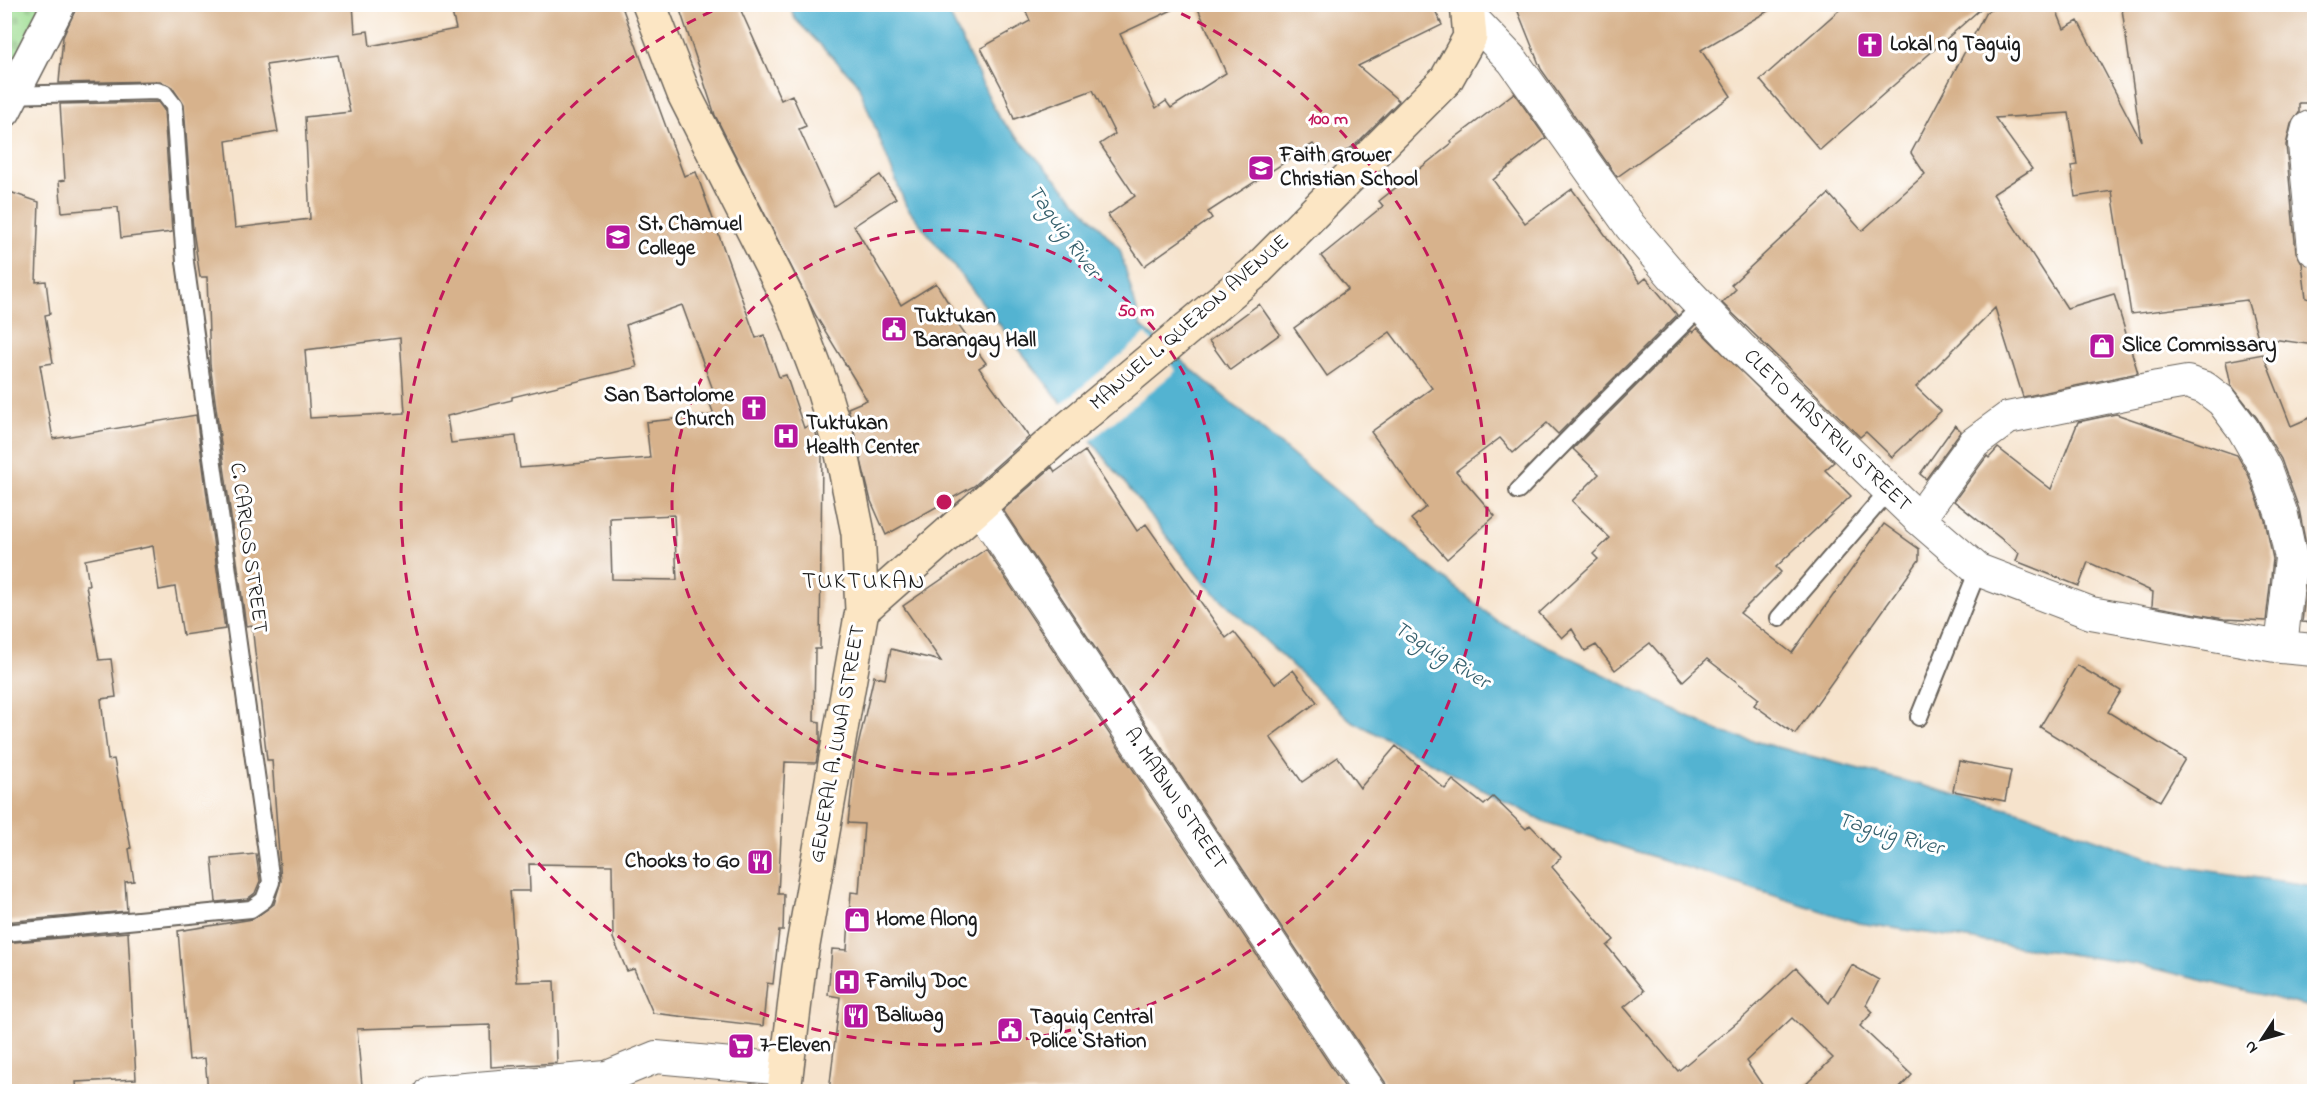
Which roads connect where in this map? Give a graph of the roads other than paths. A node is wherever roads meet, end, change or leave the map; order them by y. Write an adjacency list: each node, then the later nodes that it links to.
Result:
1 (649, 4): 13 (main road, GENERAL A. LUNA STREET)
2 (59, 5): 4 (street)
3 (1467, 9): 7 (street, CLETO MASTRILI STREET); 10 (main road, MANUEL L. QUEZON AVENUE)
4 (7, 100): 18 (lane, C. CARLOS STREET)
5 (2314, 125): 6 (street)
6 (2314, 250)
7 (1701, 306): 8 (street, CLETO MASTRILI STREET); 9 (lane)
8 (1889, 490): 11 (street, CLETO MASTRILI STREET); 14 (lane)
9 (1518, 491)
10 (979, 506): 13 (main road, MANUEL L. QUEZON AVENUE); 21 (street, A. MABINI STREET)
11 (1919, 519): 12 (street, CLETO MASTRILI STREET); 15 (street)
12 (1978, 570): 15 (street, CLETO MASTRILI STREET); 17 (lane)
13 (862, 610): 19 (main road, GENERAL A. LUNA STREET)
14 (1779, 618)
15 (2281, 647): 16 (street, CLETO MASTRILI STREET)
16 (2314, 651)
17 (1919, 717)
18 (4, 933)
19 (785, 1080): 20 (street)
20 (430, 1092)
21 (1370, 1092)

